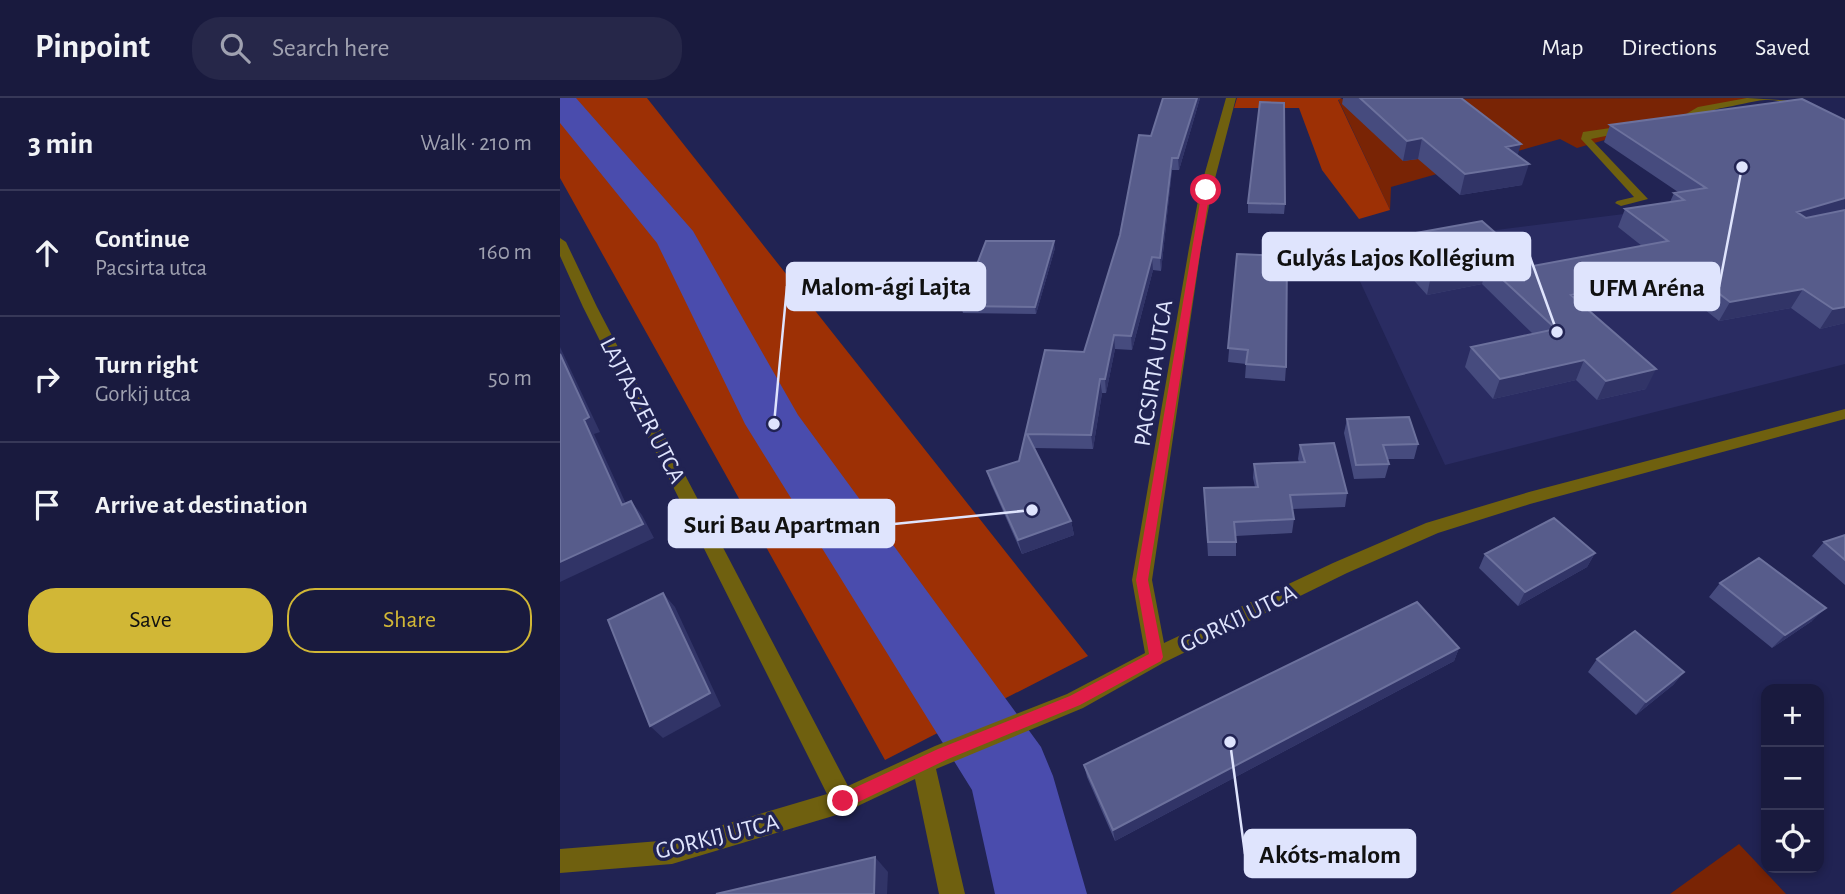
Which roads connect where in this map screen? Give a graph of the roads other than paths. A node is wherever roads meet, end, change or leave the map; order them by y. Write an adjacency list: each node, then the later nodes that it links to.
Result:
1 (1231, 98): 10 (street, PACSIRTA UTCA)
2 (1763, 98): 4 (street)
3 (1770, 98): 6 (street)
4 (1655, 124)
5 (1642, 126): 7 (street)
6 (1845, 127)
7 (1621, 203)
8 (560, 242): 12 (street, LAJTASZER UTCA)
9 (1845, 414): 10 (street, GORKIJ UTCA)
10 (1156, 657): 11 (street, GORKIJ UTCA)
11 (933, 759): 12 (street, GORKIJ UTCA); 14 (street)
12 (843, 801): 13 (street, GORKIJ UTCA)
13 (560, 861)
14 (952, 894)

